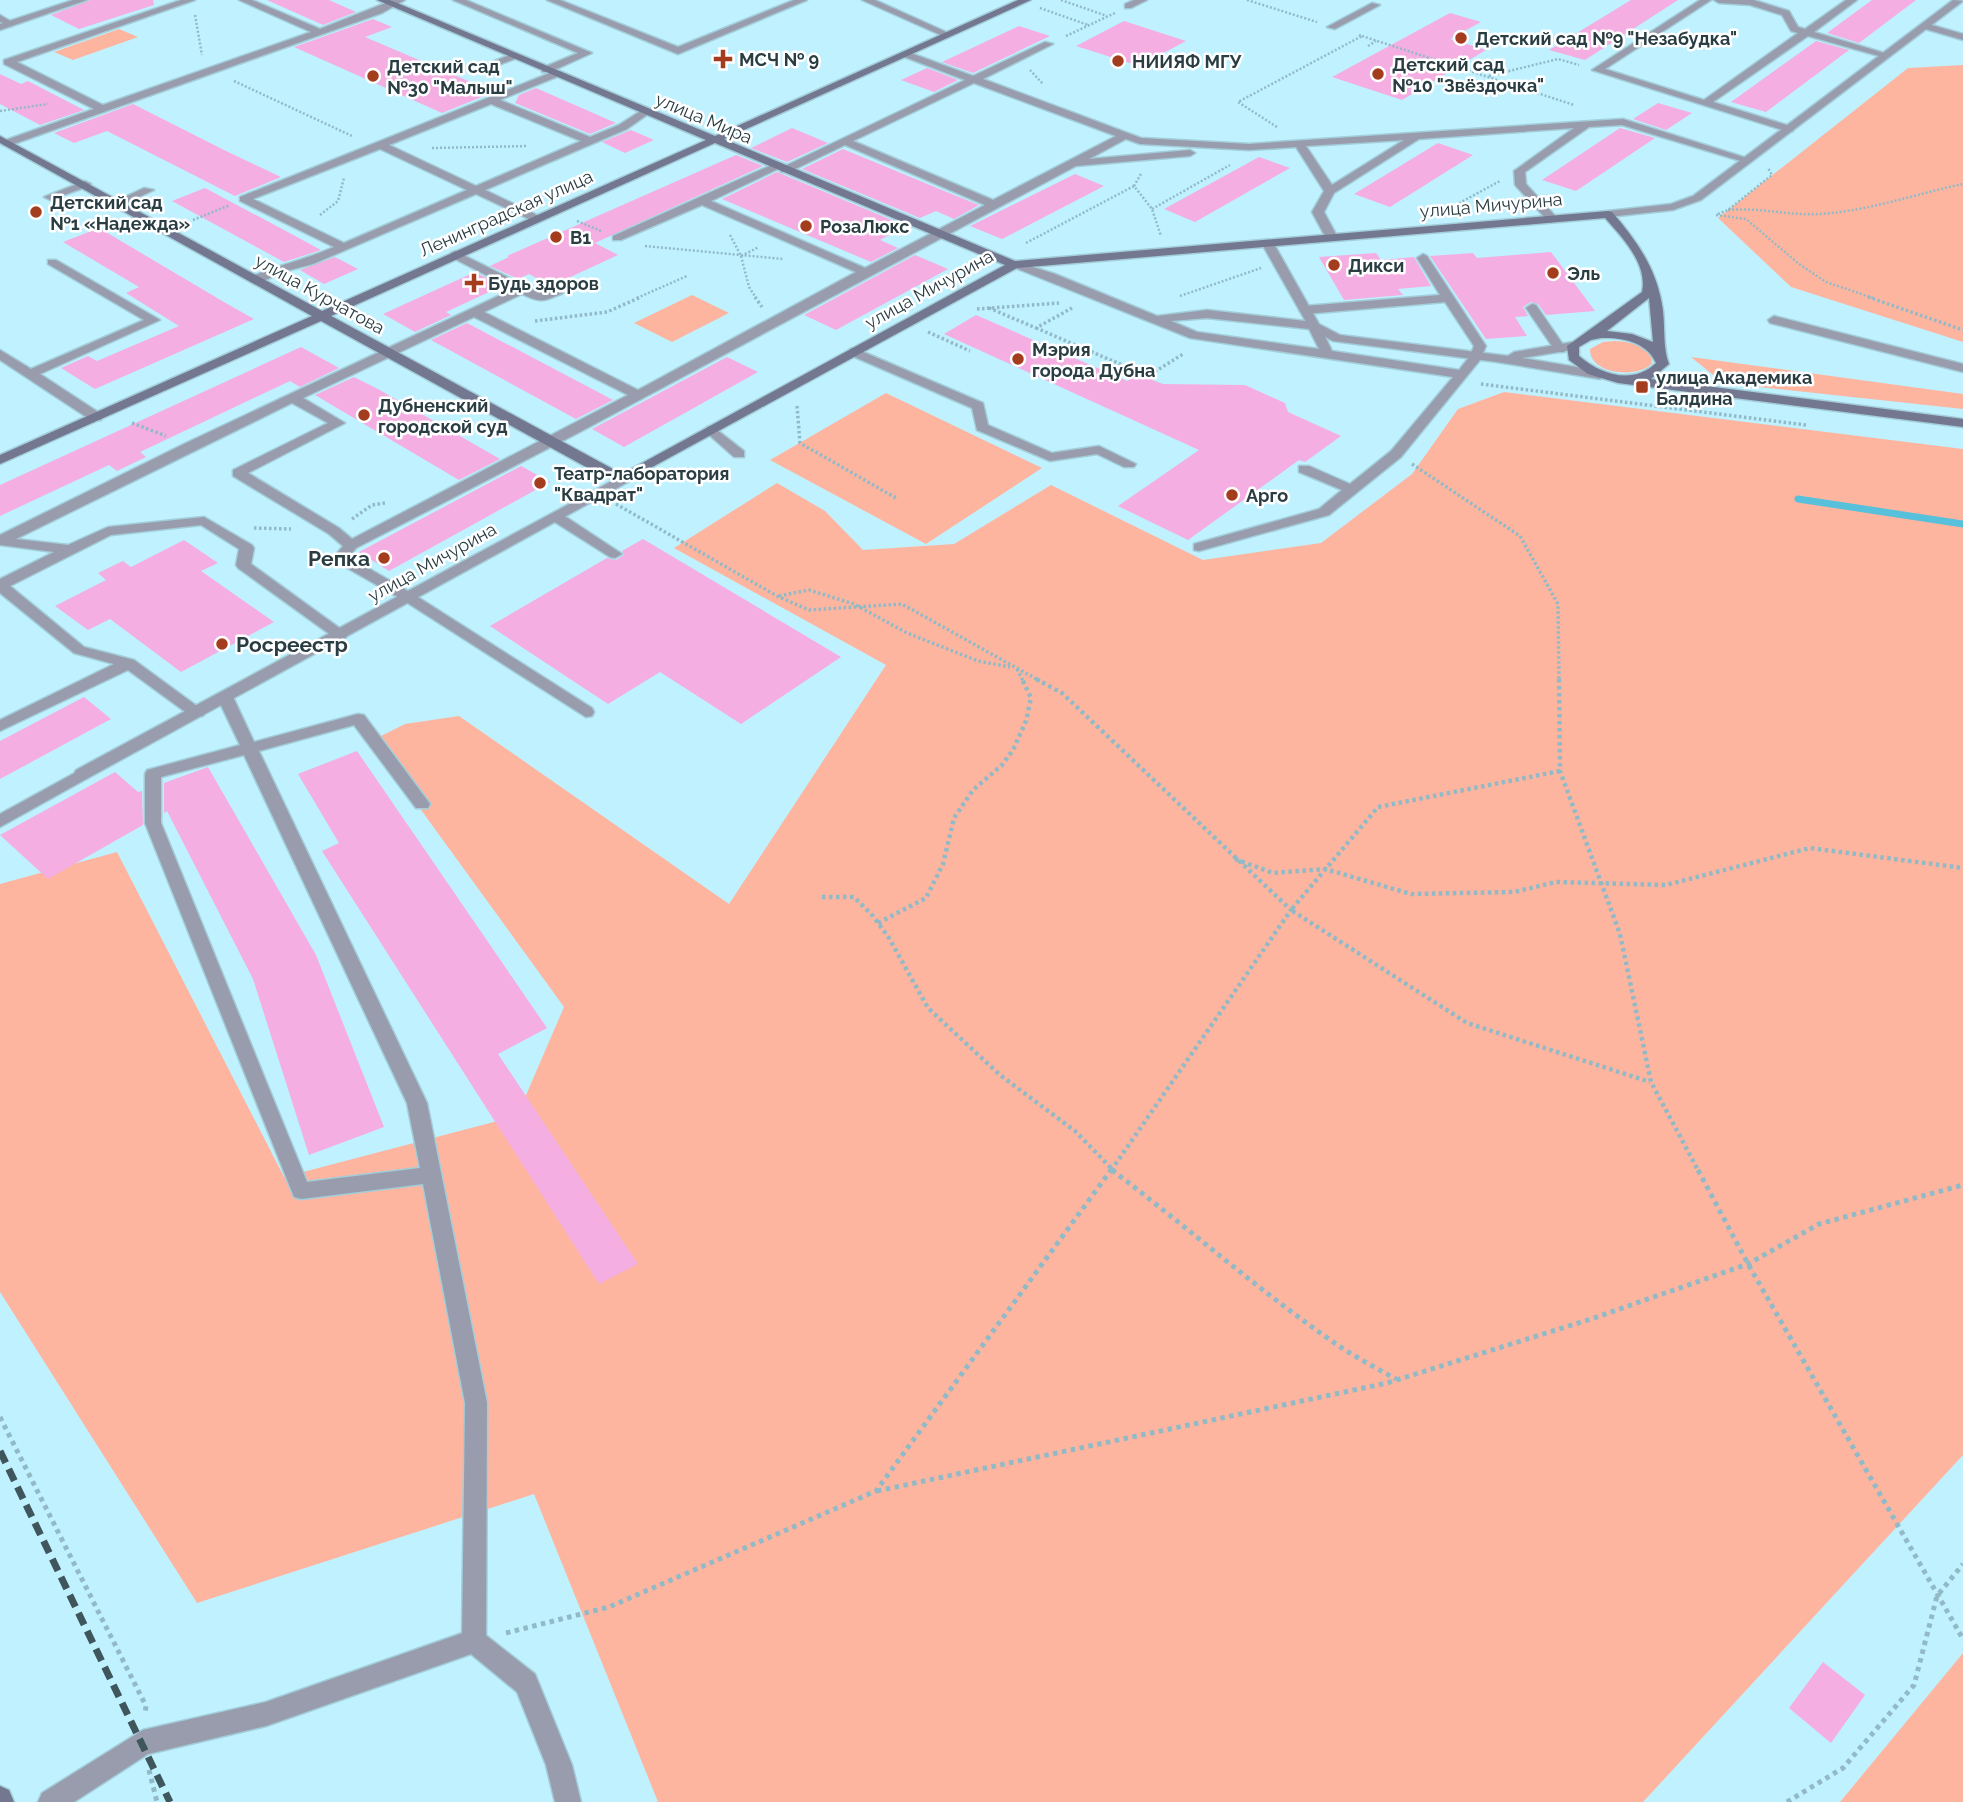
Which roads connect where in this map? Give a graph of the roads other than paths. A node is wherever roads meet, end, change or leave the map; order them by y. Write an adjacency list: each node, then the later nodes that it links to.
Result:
1 (82, 0): 19 (street)
2 (190, 0): 35 (street)
3 (244, 0): 22 (street)
4 (458, 0): 31 (street)
5 (552, 0): 6 (street)
6 (802, 0)
7 (867, 0): 24 (street)
8 (1142, 0): 17 (street)
9 (1359, 0): 16 (street)
10 (1706, 0): 34 (street)
11 (1719, 0): 23 (street)
12 (1852, 0): 23 (street)
13 (391, 1): 22 (street); 29 (street, улица Мира)
14 (1959, 2): 21 (street, улица Мичурина)
15 (1030, 3): 24 (street, Ленинградская улица)
16 (1375, 5): 18 (street); 20 (street)
17 (1128, 6)
18 (1387, 9)
19 (3, 23)
20 (1332, 26)
21 (1925, 26): 25 (street); 28 (street, улица Мичурина)
22 (320, 32): 35 (street)
23 (1806, 34): 28 (street); 34 (street)
24 (948, 35): 27 (street, Ленинградская улица)
25 (1963, 37)
26 (1048, 44): 32 (street)
27 (905, 54): 32 (street); 41 (street, Ленинградская улица)
28 (1886, 55): 38 (street, улица Мичурина)
29 (514, 56): 30 (street); 31 (street, улица Мира)
30 (485, 67)
31 (551, 72): 33 (street); 36 (street, улица Мира)
32 (976, 80): 39 (street); 44 (street)
33 (491, 100): 43 (street); 46 (street)
34 (1706, 103): 38 (street)
35 (102, 109): 42 (street)
36 (646, 112): 41 (street, улица Мира); 43 (street)
37 (1587, 124): 40 (street); 48 (street); 61 (street)
38 (1789, 128): 48 (street, улица Мичурина)
39 (1126, 135): 47 (street); 49 (street)
40 (1417, 136): 45 (street); 54 (street)
41 (712, 140): 50 (street, улица Мира); 60 (street, Ленинградская улица)
42 (4, 141): 51 (street, улица Курчатова)
43 (589, 141): 53 (street)
44 (846, 142): 50 (street); 58 (street)
45 (1299, 144): 47 (street); 54 (street)
46 (380, 145): 53 (street); 66 (street)
47 (1249, 147): 49 (street)
48 (1748, 160): 59 (street, улица Мичурина)
49 (1071, 163): 58 (street)
50 (780, 168): 56 (street); 62 (street, улица Мира)
51 (85, 184): 55 (street); 57 (street, улица Курчатова)
52 (148, 190): 57 (street)
53 (478, 190): 60 (street); 66 (street)
54 (1330, 191): 63 (street)
55 (50, 197)
56 (702, 201): 64 (street); 71 (street)
57 (118, 203): 72 (street, улица Курчатова)
58 (993, 204): 62 (street)
59 (1608, 214): 61 (street, улица Мичурина); 73 (street)
60 (537, 219): 67 (street, Ленинградская улица)
61 (1552, 219): 63 (street, улица Мичурина)
62 (936, 233): 70 (street, улица Мира); 71 (street)
63 (1332, 238): 65 (street, улица Мичурина)
64 (617, 239)
65 (1268, 244): 70 (street, улица Мичурина); 78 (street)
66 (343, 247): 72 (street)
67 (456, 255): 74 (street); 80 (street, Ленинградская улица)
68 (1423, 258): 76 (street)
69 (52, 261): 94 (street)
70 (1014, 265): 81 (street); 87 (street, улица Мичурина)
71 (864, 272): 98 (street)
72 (257, 279): 80 (street, улица Курчатова)
73 (1651, 279): 84 (street); 92 (street)
74 (523, 289): 75 (street); 79 (street)
75 (559, 290)
76 (1448, 298): 78 (street); 90 (street)
77 (1532, 308): 85 (street)
78 (1305, 310): 83 (street)
79 (474, 312): 86 (street); 98 (street)
80 (322, 315): 86 (street, улица Курчатова); 101 (street, Ленинградская улица)
81 (1158, 320): 83 (street); 89 (street)
82 (1774, 320): 93 (street)
83 (1314, 327): 89 (street); 90 (street)
84 (1593, 335): 85 (street); 92 (street)
85 (1567, 348): 91 (street); 96 (street)
86 (389, 352): 100 (street); 104 (street, улица Курчатова)
87 (854, 352): 103 (street, улица Мичурина); 107 (street)
88 (0, 354): 94 (street)
89 (1328, 356): 95 (street)
90 (1476, 357): 91 (street); 95 (street)
91 (1497, 358): 96 (street)
92 (1669, 365): 97 (street); 99 (street)
93 (1963, 368)
94 (30, 374): 101 (street)
95 (1462, 374): 110 (street)
96 (1600, 375): 97 (street)
97 (1620, 379): 99 (street)
98 (638, 395): 104 (street)
99 (1734, 396): 102 (street)
100 (293, 398): 112 (street); 113 (street)
101 (96, 417): 106 (street, Ленинградская улица)
102 (1963, 423)
103 (712, 430): 105 (street); 109 (street, улица Мичурина)
104 (550, 442): 109 (street, улица Курчатова); 113 (street)
105 (739, 454)
106 (0, 460)
107 (1129, 464)
108 (1304, 470): 110 (street)
109 (623, 479): 111 (street, улица Мичурина)
110 (1353, 491): 114 (street)
111 (555, 516): 116 (street); 118 (street, улица Мичурина)
112 (0, 541): 115 (street)
113 (351, 545): 118 (street)
114 (1199, 547)
115 (71, 550): 117 (street); 119 (street)
116 (615, 554)
117 (1, 586): 120 (street)
118 (408, 597): 119 (street, улица Мичурина); 123 (street)
119 (340, 635): 121 (street, улица Мичурина)
120 (129, 663): 122 (street); 124 (street)
121 (225, 697): 122 (street, улица Мичурина); 125 (street)
122 (197, 712): 127 (street, улица Мичурина)
123 (586, 712)
124 (0, 726)
125 (249, 749): 126 (street); 128 (street); 128 (street)
126 (422, 804)
127 (0, 821)
128 (431, 1175): 129 (street)
129 (474, 1641): 130 (street); 131 (street)
130 (51, 1802)
131 (568, 1802)

